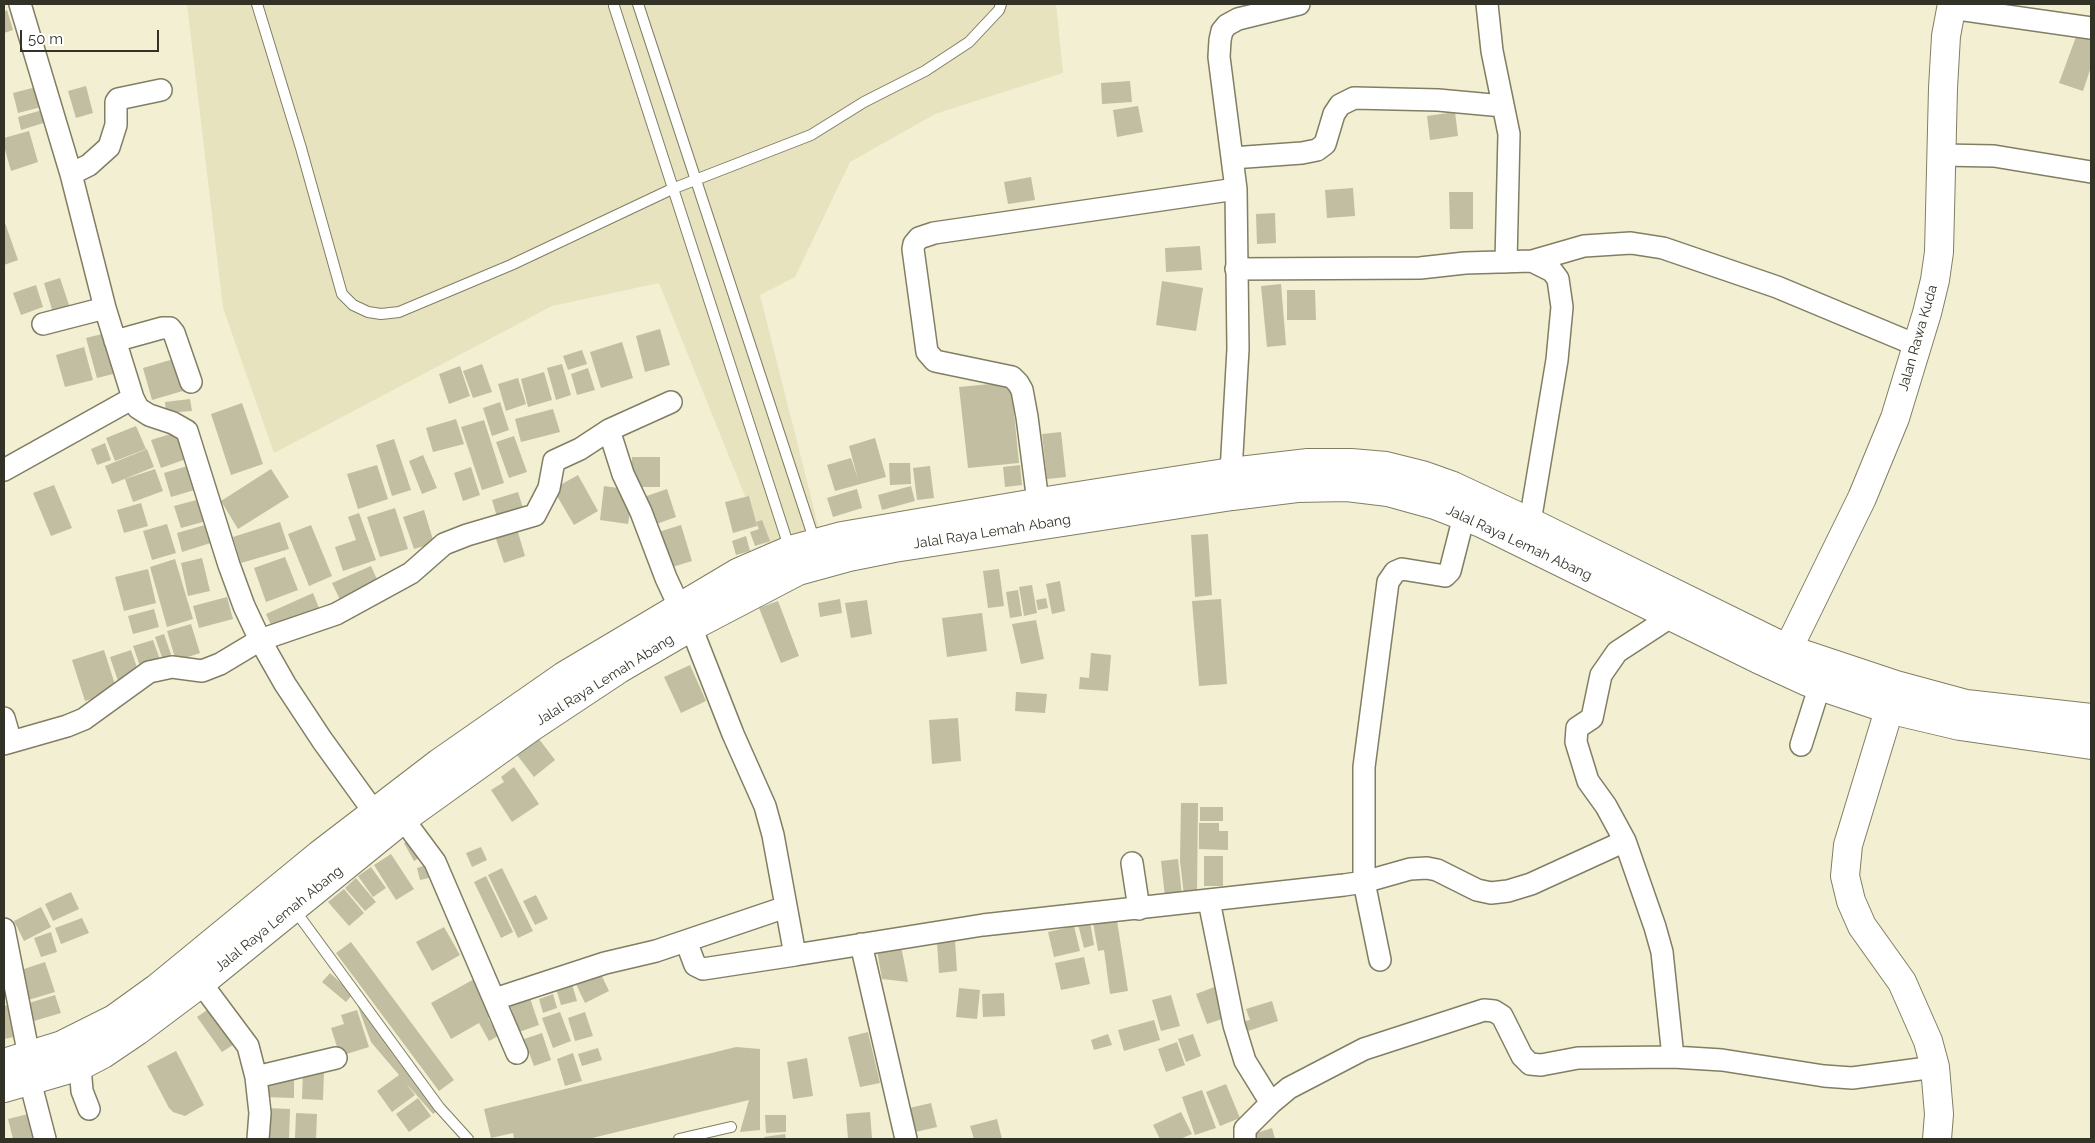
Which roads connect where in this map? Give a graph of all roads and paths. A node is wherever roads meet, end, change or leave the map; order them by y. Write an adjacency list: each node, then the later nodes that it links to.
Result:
1 (20, 4): 15 (street)
2 (258, 4): 17 (lane)
3 (638, 4): 16 (lane)
4 (1001, 4): 16 (lane)
5 (1299, 4): 13 (street)
6 (1486, 4): 11 (street)
7 (615, 5): 17 (lane)
8 (1951, 6): 9 (street); 12 (main road, Jalan Rawa Kuda)
9 (2091, 28)
10 (160, 90): 15 (street)
11 (1503, 106): 13 (street); 20 (street)
12 (1942, 155): 14 (street); 25 (main road, Jalan Rawa Kuda)
13 (1232, 158): 18 (street)
14 (2091, 172)
15 (71, 174): 22 (street)
16 (695, 180): 17 (lane); 35 (lane)
17 (672, 189): 35 (lane)
18 (1236, 189): 21 (street); 32 (street)
19 (1532, 261): 20 (street); 25 (street); 34 (street)
20 (1506, 262): 21 (street)
21 (1236, 269): 31 (street)
22 (105, 308): 23 (street); 24 (street)
23 (44, 324)
24 (115, 341): 26 (street); 27 (street)
25 (1916, 346): 39 (main road, Jalan Rawa Kuda)
26 (191, 382)
27 (133, 398): 30 (street); 38 (street)
28 (671, 402): 29 (street)
29 (609, 430): 36 (street); 38 (street)
30 (4, 470)
31 (1230, 472): 32 (main road, Jalal Raya Lemah Abang); 34 (main road, Jalal Raya Lemah Abang)
32 (1038, 502): 35 (main road, Jalal Raya Lemah Abang)
33 (1464, 516): 35 (main road, Jalal Raya Lemah Abang); 37 (main road, Jalal Raya Lemah Abang); 51 (street)
34 (1530, 522): 39 (main road, Jalal Raya Lemah Abang)
35 (806, 557): 36 (main road, Jalal Raya Lemah Abang)
36 (685, 616): 47 (main road, Jalal Raya Lemah Abang); 48 (main road, Jalal Raya Lemah Abang); 53 (street)
37 (1672, 616): 40 (main road, Jalal Raya Lemah Abang); 49 (street)
38 (260, 640): 44 (street); 47 (street)
39 (1788, 648): 41 (main road, Jalal Raya Lemah Abang)
40 (1820, 685): 41 (main road, Jalal Raya Lemah Abang); 46 (street)
41 (1892, 697): 43 (main road, Jalal Raya Lemah Abang); 45 (main road, Jalal Raya Lemah Abang); 68 (main road)
42 (4, 718): 44 (street)
43 (2091, 718)
44 (7, 743)
45 (2091, 745)
46 (1801, 746)
47 (374, 812): 67 (main road, Jalal Raya Lemah Abang)
48 (402, 818): 54 (main road, Jalal Raya Lemah Abang); 62 (street)
49 (1625, 841): 51 (street); 64 (street)
50 (1132, 863): 55 (street)
51 (1364, 882): 52 (street); 60 (street)
52 (1209, 901): 55 (street); 71 (street)
53 (786, 907): 57 (street); 59 (street)
54 (293, 908): 61 (main road, Jalal Raya Lemah Abang); 76 (lane)
55 (1139, 909): 58 (street)
56 (4, 929): 67 (street)
57 (686, 941): 59 (street); 62 (street)
58 (861, 944): 59 (street); 78 (street)
59 (795, 955)
60 (1380, 960)
61 (201, 983): 66 (main road, Jalal Raya Lemah Abang); 69 (street)
62 (495, 999): 63 (street)
63 (517, 1053)
64 (1673, 1057): 68 (street); 71 (street)
65 (336, 1058): 69 (street)
66 (80, 1066): 67 (main road, Jalal Raya Lemah Abang); 72 (street)
67 (21, 1067): 70 (main road, Jalal Raya Lemah Abang); 74 (street)
68 (1935, 1067): 80 (main road)
69 (256, 1077): 75 (street)
70 (4, 1088)
71 (1271, 1103): 79 (street)
72 (89, 1109)
73 (731, 1127): 77 (lane)
74 (45, 1139)
75 (258, 1139)
76 (468, 1139)
77 (679, 1139)
78 (906, 1139)
79 (1244, 1139)
80 (1937, 1139)

